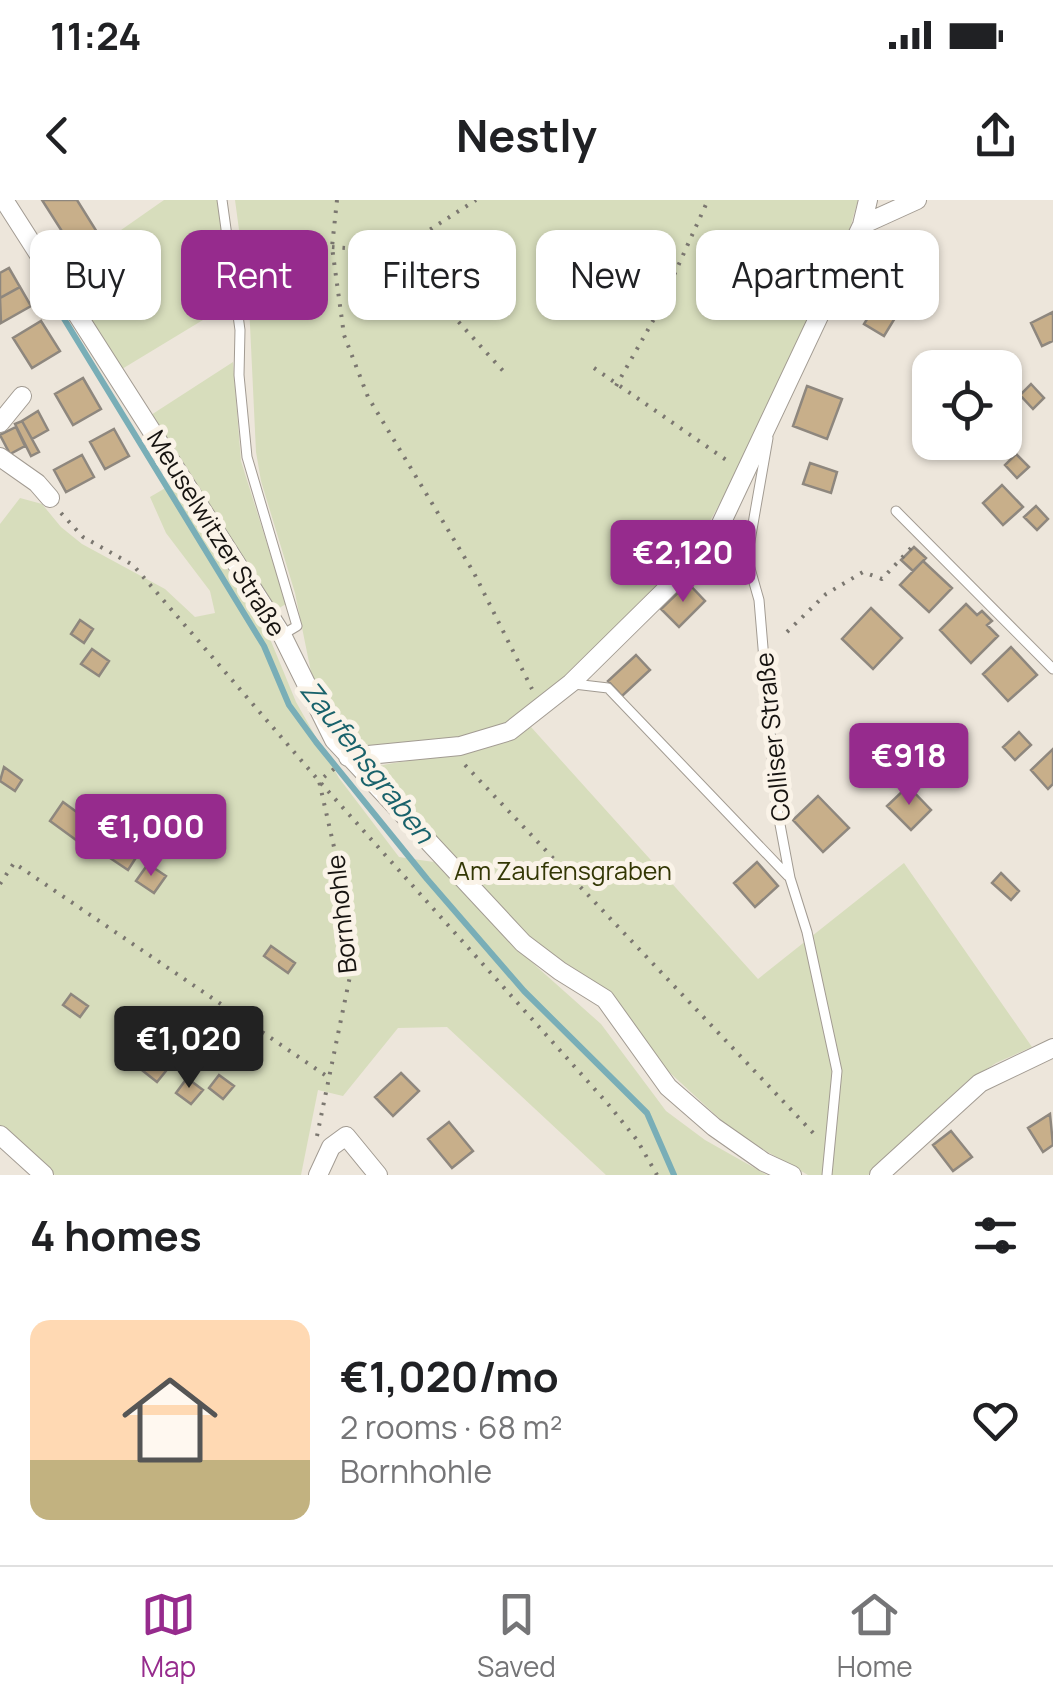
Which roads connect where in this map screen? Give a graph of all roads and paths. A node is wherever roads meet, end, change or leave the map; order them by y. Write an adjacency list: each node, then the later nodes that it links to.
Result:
1 (4, 200): 25 (street, Meuselwitzer Straße)
2 (222, 200): 25 (lane)
3 (337, 200): 10 (path)
4 (476, 200): 9 (path)
5 (708, 200): 15 (path)
6 (868, 200): 8 (street, Colliser Straße)
7 (917, 200): 8 (street)
8 (862, 225): 17 (street, Colliser Straße)
9 (429, 230)
10 (332, 247): 11 (path); 28 (path)
11 (348, 248)
12 (457, 320): 14 (path)
13 (594, 368): 15 (path)
14 (504, 372)
15 (616, 386): 20 (path)
16 (22, 396): 18 (street)
17 (772, 416): 20 (street); 33 (lane, Colliser Straße)
18 (0, 423)
19 (0, 457): 21 (street)
20 (749, 464): 27 (street)
21 (50, 498): 32 (path)
22 (896, 512): 23 (lane)
23 (922, 537): 24 (path); 26 (lane)
24 (788, 632)
25 (282, 635): 30 (street, Meuselwitzer Straße)
26 (1053, 668)
27 (571, 683): 28 (street); 33 (lane, Colliser Straße)
28 (541, 707): 29 (street)
29 (448, 748): 30 (street); 39 (path)
30 (348, 757): 44 (street, Meuselwitzer Straße)
31 (327, 774): 32 (path)
32 (319, 780): 36 (path, Bornhohle); 43 (path)
33 (790, 878): 39 (lane, Colliser Straße)
34 (0, 884): 36 (path)
35 (1053, 1048): 46 (street)
36 (330, 1078): 38 (path, Bornhohle)
37 (0, 1135): 40 (street)
38 (317, 1136)
39 (829, 1150): 45 (lane, Colliser Straße)
40 (44, 1175)
41 (318, 1175): 42 (street)
42 (378, 1175)
43 (657, 1175)
44 (792, 1175)
45 (827, 1175)
46 (878, 1175)

